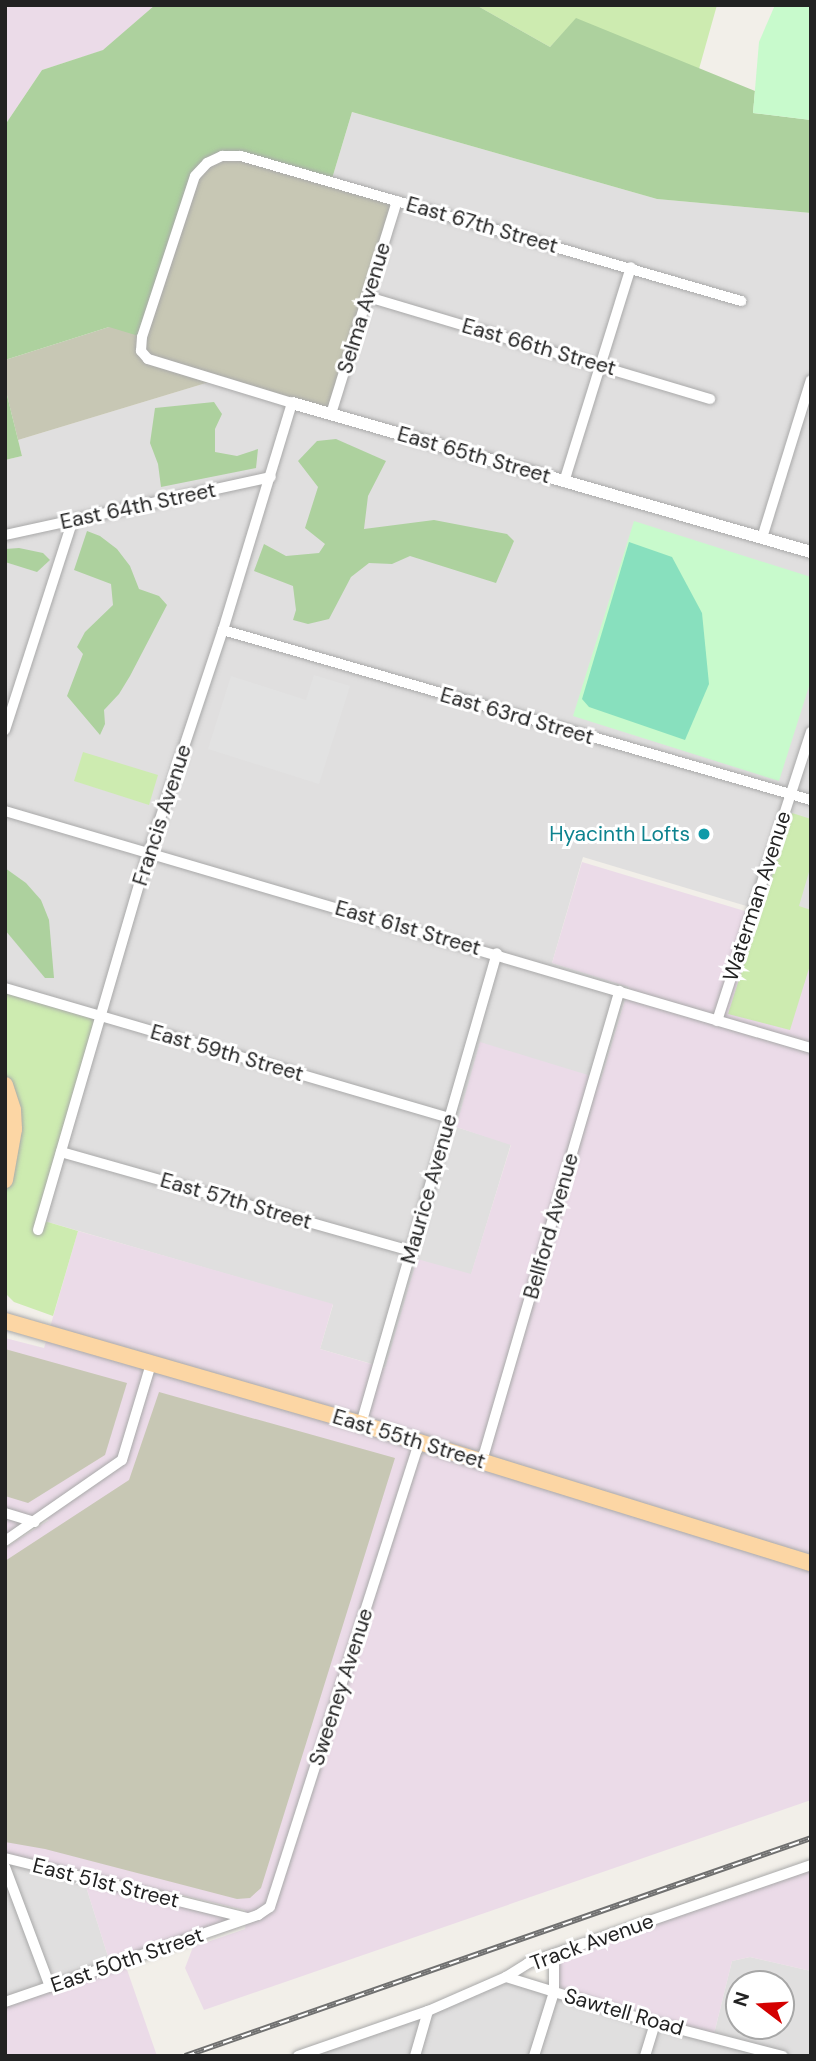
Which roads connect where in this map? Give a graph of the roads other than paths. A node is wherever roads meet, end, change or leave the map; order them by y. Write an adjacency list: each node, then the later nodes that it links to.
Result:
1 (397, 201): 2 (street, East 67th Street); 3 (street, Selma Avenue); 5 (street, East 67th Street)
2 (631, 267): 4 (street, East 67th Street); 6 (street)
3 (368, 297): 6 (street, East 66th Street); 10 (street, Selma Avenue)
4 (741, 300)
5 (141, 351): 9 (street, East 65th Street)
6 (601, 365): 8 (street, East 66th Street); 12 (street)
7 (811, 380): 15 (street)
8 (710, 398)
9 (292, 402): 10 (street, East 65th Street); 11 (street, Francis Avenue)
10 (331, 414): 12 (street, East 65th Street)
11 (271, 477): 13 (street, East 64th Street); 17 (street, Francis Avenue)
12 (564, 482): 15 (street, East 65th Street)
13 (73, 520): 14 (street, East 64th Street); 18 (street)
14 (5, 535)
15 (762, 538): 16 (street, East 65th Street)
16 (811, 552)
17 (223, 630): 20 (street, East 63rd Street); 23 (street, Francis Avenue)
18 (5, 730)
19 (811, 732): 20 (street, Waterman Avenue)
20 (790, 794): 21 (street, East 63rd Street); 28 (street, Waterman Avenue)
21 (811, 800)
22 (5, 811): 23 (street, East 61st Street)
23 (148, 855): 24 (street, East 61st Street); 27 (street, Francis Avenue)
24 (497, 953): 26 (street, East 61st Street); 31 (street, Maurice Avenue)
25 (5, 988): 27 (street, East 59th Street)
26 (619, 991): 28 (street, East 61st Street); 40 (street, Bellford Avenue)
27 (102, 1016): 31 (street, East 59th Street); 32 (street, Francis Avenue)
28 (717, 1020): 29 (street, East 61st Street)
29 (811, 1048)
30 (5, 1085): 33 (main road)
31 (449, 1118): 35 (street, Maurice Avenue)
32 (61, 1152): 34 (street, Francis Avenue); 35 (street, East 57th Street)
33 (5, 1180)
34 (38, 1230)
35 (411, 1251): 38 (street, Maurice Avenue)
36 (5, 1321): 37 (main road, East 55th Street)
37 (151, 1364): 38 (main road, East 55th Street); 42 (street)
38 (361, 1424): 39 (main road, East 55th Street)
39 (419, 1443): 40 (main road, East 55th Street); 48 (street, Sweeney Avenue)
40 (482, 1461): 44 (main road, East 55th Street)
41 (5, 1513): 42 (street)
42 (36, 1522): 43 (street)
43 (5, 1541)
44 (811, 1563)
45 (5, 1858): 48 (street, East 51st Street)
46 (811, 1865): 49 (street, Track Avenue)
47 (5, 1867): 51 (street)
48 (248, 1918): 51 (street, East 50th Street)
49 (554, 1955): 50 (street, Track Avenue); 52 (street)
50 (506, 1978): 52 (street, Sawtell Road); 54 (street, Track Avenue)
51 (50, 1987): 53 (street, East 50th Street)
52 (554, 1992): 55 (street, Sawtell Road); 58 (street)
53 (5, 2002)
54 (428, 2011): 56 (street, Track Avenue); 57 (street)
55 (655, 2023): 59 (street); 60 (street, Sawtell Road)
56 (298, 2056)
57 (415, 2056)
58 (534, 2056)
59 (645, 2056)
60 (783, 2056)

